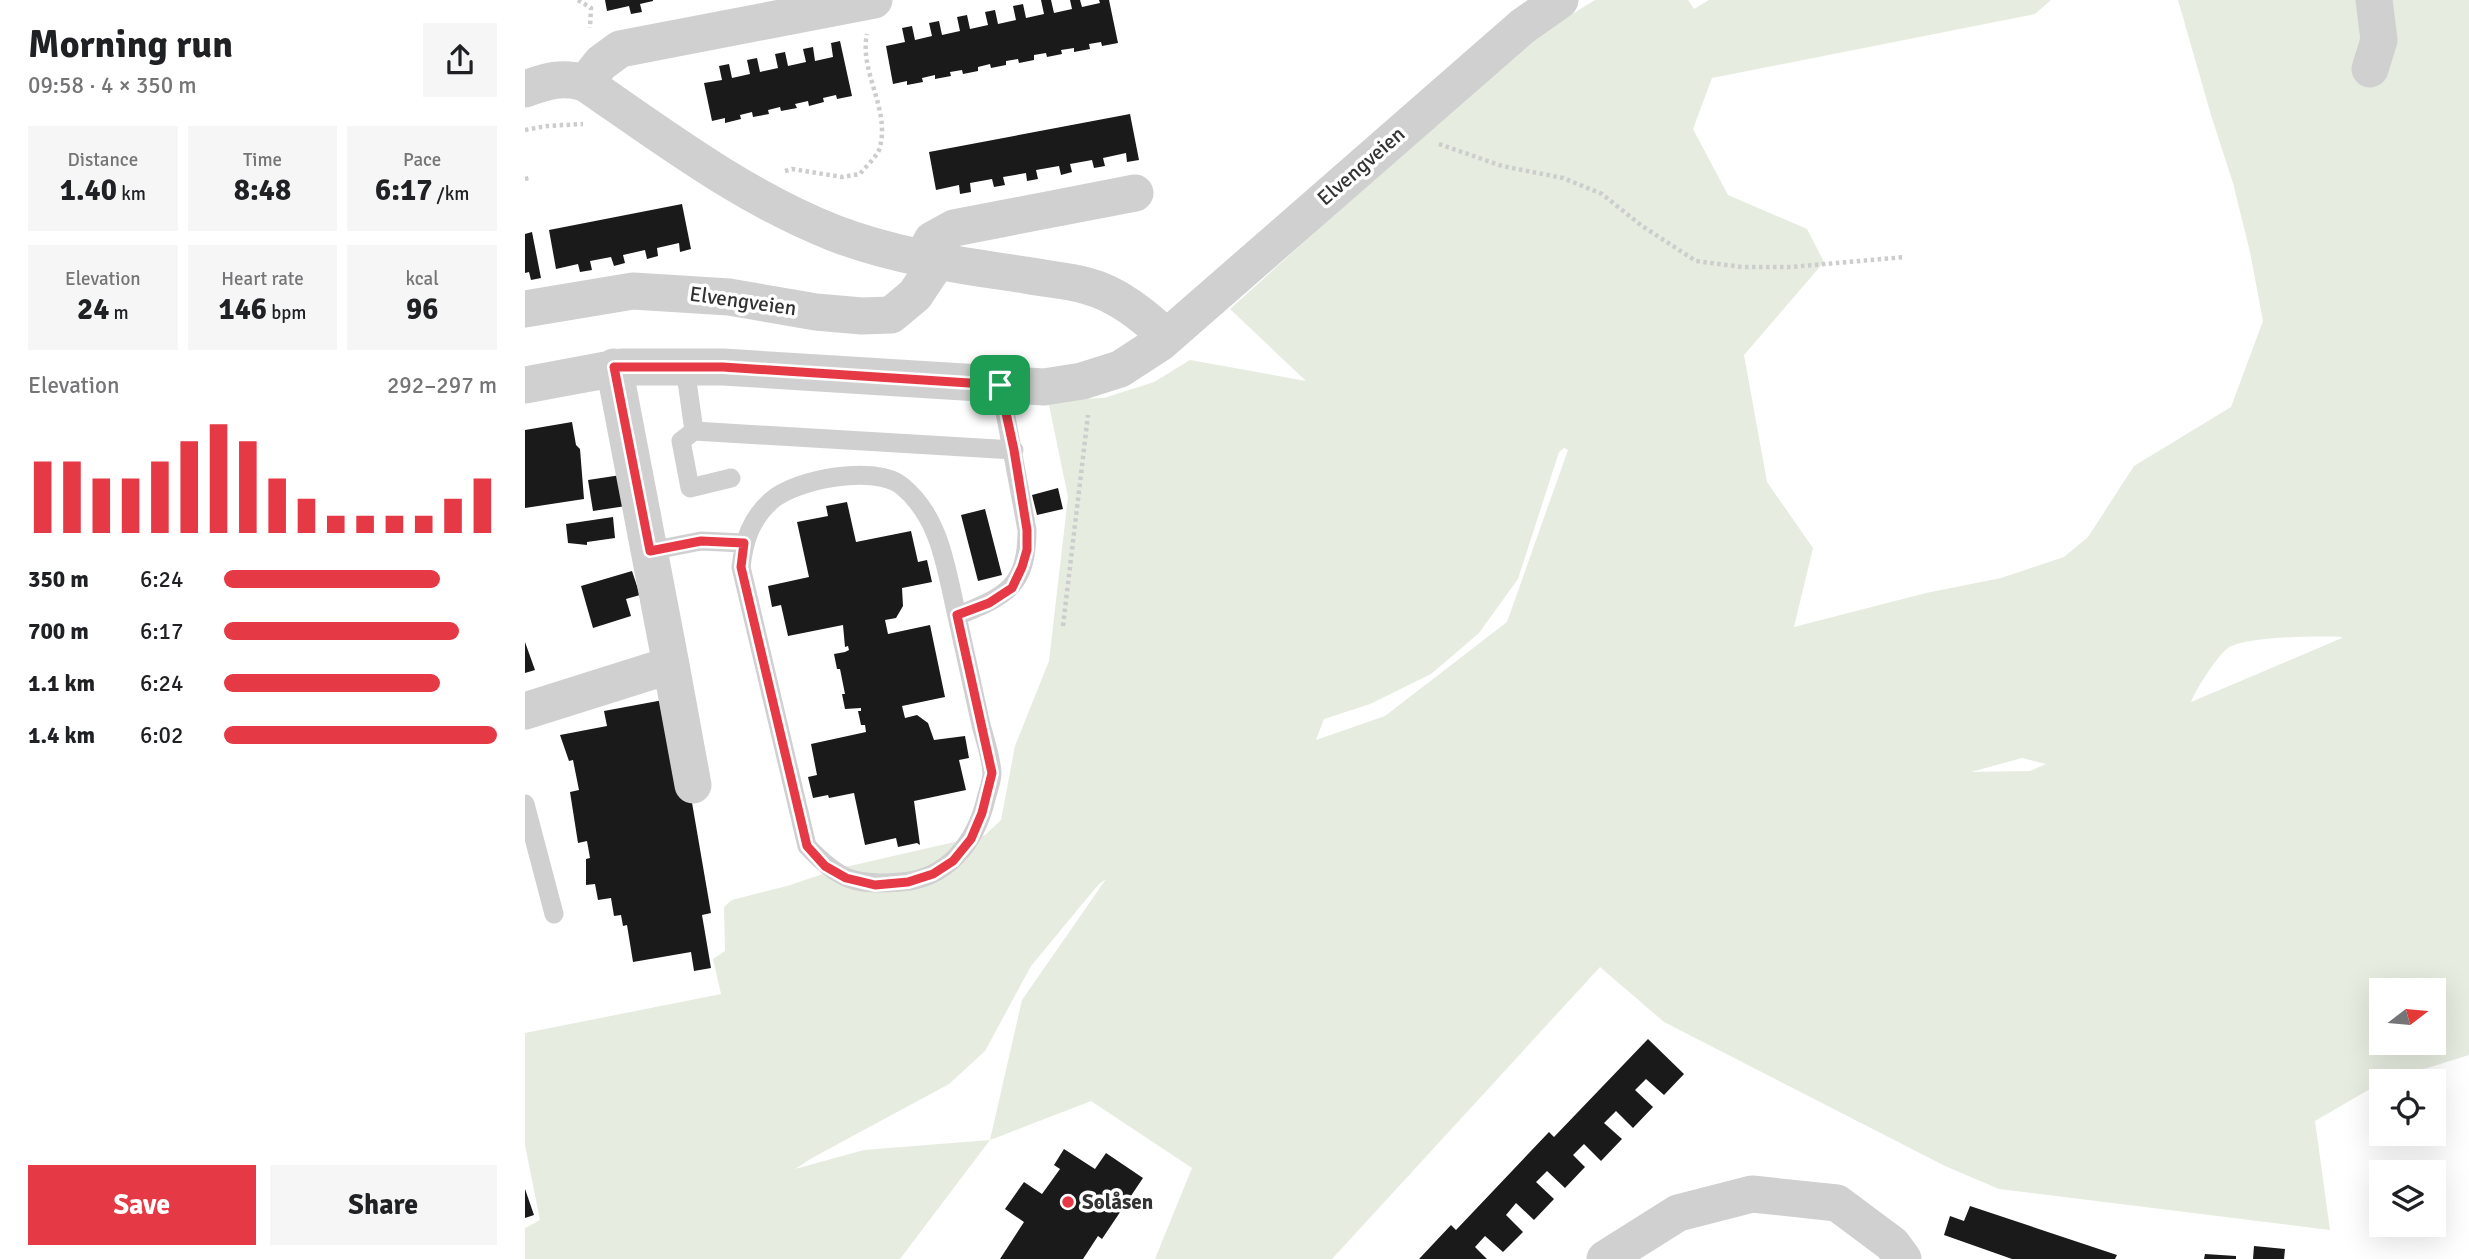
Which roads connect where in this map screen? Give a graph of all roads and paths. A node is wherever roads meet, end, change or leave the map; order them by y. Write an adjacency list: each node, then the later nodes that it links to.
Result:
1 (1560, 0): 8 (street, Elvengveien)
2 (2374, 0): 4 (street)
3 (868, 1): 5 (street); 11 (path)
4 (2370, 69)
5 (585, 83): 6 (street); 11 (street)
6 (525, 89)
7 (589, 123): 9 (path)
8 (1404, 129): 12 (path); 15 (street, Elvengveien)
9 (525, 130)
10 (1135, 193): 13 (street, Elvengveien)
11 (751, 195): 13 (street)
12 (1905, 257)
13 (929, 260): 14 (street, Elvengveien); 15 (street)
14 (525, 309)
15 (1167, 337): 18 (street, Elvengveien)
16 (614, 367): 17 (street, Elvengveien); 19 (street, Elvengveien); 25 (street)
17 (685, 367): 20 (street, Elvengveien); 21 (lane)
18 (1095, 377): 20 (street, Elvengveien); 27 (path)
19 (525, 385)
20 (1000, 385): 22 (lane)
21 (694, 430): 22 (lane); 23 (lane)
22 (1014, 450): 26 (lane)
23 (731, 478)
24 (744, 543): 25 (lane); 26 (lane); 26 (lane)
25 (650, 551): 28 (street)
26 (957, 615)
27 (1062, 626)
28 (671, 665): 29 (street); 30 (street)
29 (525, 711)
30 (693, 785)
31 (525, 804): 32 (lane)
32 (555, 914)
33 (1605, 1259): 34 (street)
34 (1903, 1259)

